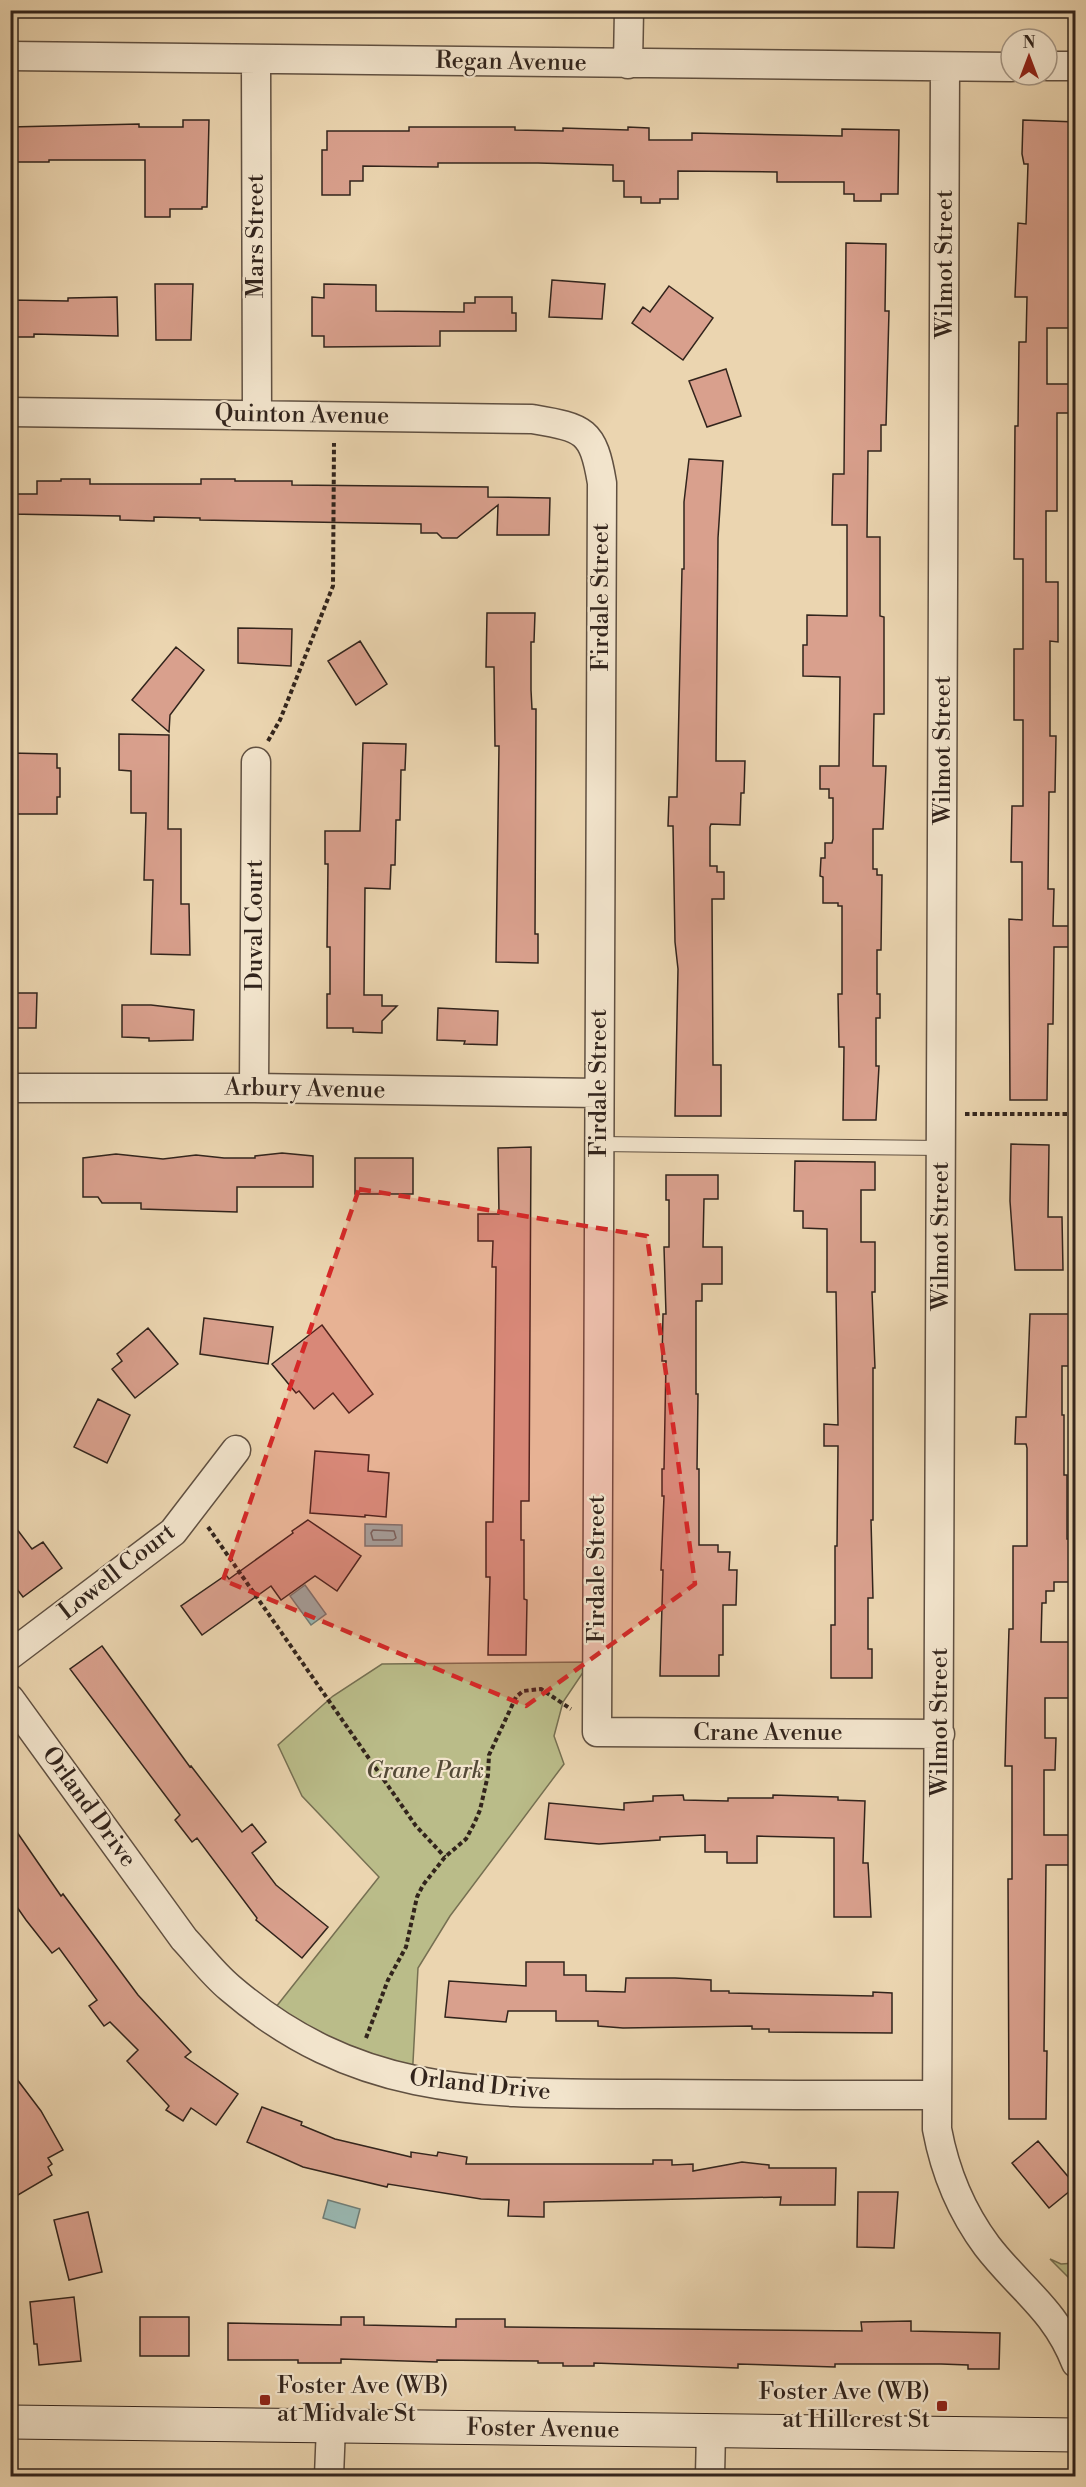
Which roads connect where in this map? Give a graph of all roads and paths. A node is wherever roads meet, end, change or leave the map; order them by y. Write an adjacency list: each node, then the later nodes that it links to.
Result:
1 (629, 10): 4 (street)
2 (10, 56): 3 (street, Regan Avenue)
3 (256, 58): 4 (street, Regan Avenue); 10 (street, Mars Street)
4 (628, 64): 7 (street, Regan Avenue)
5 (1059, 66): 6 (street)
6 (1076, 66)
7 (945, 67): 8 (street, Regan Avenue); 20 (street, Wilmot Street)
8 (999, 67)
9 (10, 412): 10 (street, Quinton Avenue)
10 (257, 414): 11 (street, Quinton Avenue)
11 (334, 416): 12 (street, Quinton Avenue); 13 (path)
12 (589, 437): 16 (street, Firdale Street)
13 (255, 762): 15 (street, Duval Court)
14 (10, 1088): 15 (street, Arbury Avenue)
15 (254, 1088): 16 (street, Arbury Avenue)
16 (599, 1093): 19 (street, Firdale Street)
17 (954, 1114): 18 (path)
18 (1076, 1114)
19 (598, 1144): 20 (lane); 25 (street, Firdale Street)
20 (941, 1148): 26 (street, Wilmot Street)
21 (236, 1450): 22 (street, Lowell Court)
22 (194, 1506): 23 (street, Lowell Court); 27 (path)
23 (10, 1656)
24 (10, 1699): 28 (street, Orland Drive)
25 (597, 1732): 26 (street, Crane Avenue); 27 (path)
26 (940, 1734): 29 (street, Wilmot Street)
27 (446, 1857): 28 (path)
28 (356, 2064): 29 (street, Orland Drive)
29 (938, 2095): 30 (street, Wilmot Street)
30 (1068, 2328): 31 (street, Wilmot Street)
31 (1076, 2363)
32 (10, 2422): 33 (street, Foster Avenue)
33 (331, 2426): 34 (street, Foster Avenue); 36 (street)
34 (711, 2431): 35 (street, Foster Avenue); 37 (street)
35 (1076, 2435)
36 (328, 2476)
37 (710, 2476)

